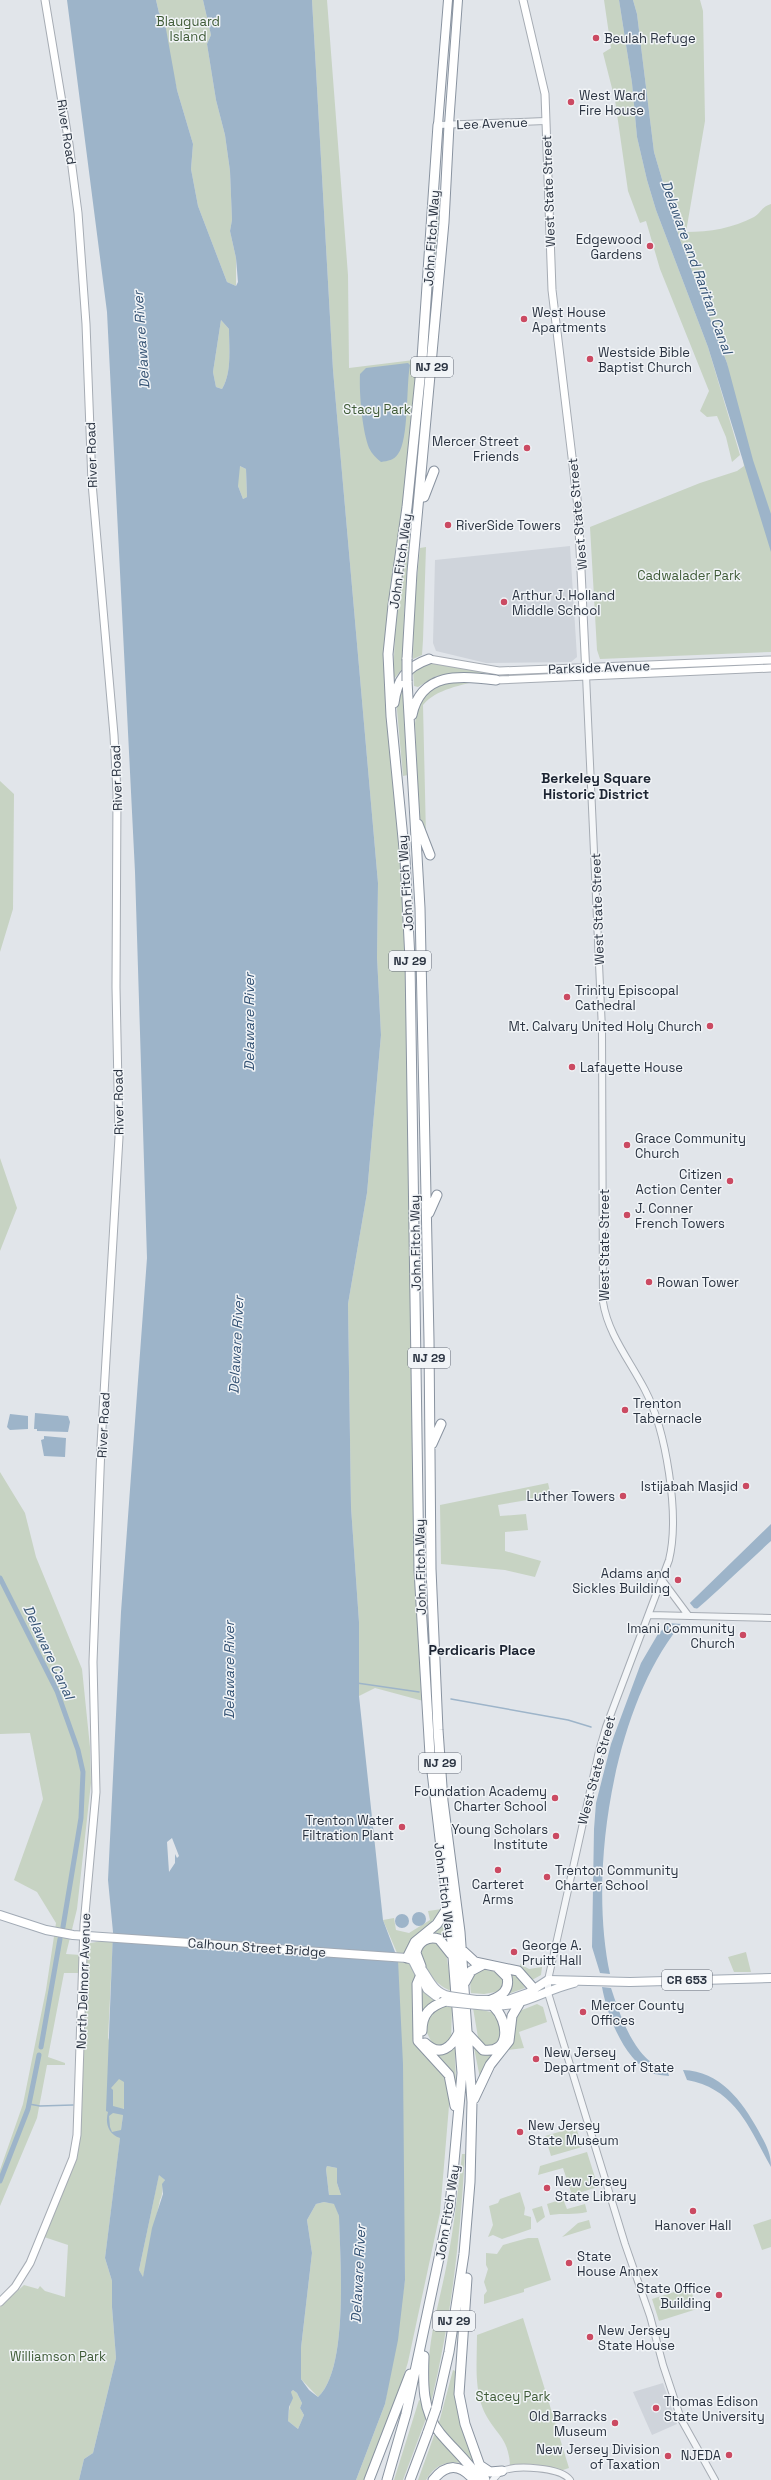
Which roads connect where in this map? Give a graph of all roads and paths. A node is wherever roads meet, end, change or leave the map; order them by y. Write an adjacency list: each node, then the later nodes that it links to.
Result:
1 (44, 0): 28 (main road, River Road)
2 (448, 0): 7 (main road, John Fitch Way / NJ 29)
3 (458, 0): 6 (main road, John Fitch Way / NJ 29)
4 (523, 0): 5 (main road, West State Street)
5 (546, 121): 6 (street, Lee Avenue); 12 (main road, West State Street)
6 (449, 125): 7 (street, Lee Avenue); 9 (highway, John Fitch Way / NJ 29)
7 (438, 126): 17 (highway, John Fitch Way / NJ 29)
8 (434, 471): 9 (highway)
9 (416, 534): 16 (highway, John Fitch Way / NJ 29, bridge)
10 (429, 659): 12 (main road, Parkside Avenue); 17 (highway)
11 (771, 660): 12 (main road, Parkside Avenue)
12 (586, 668): 14 (main road, West State Street)
13 (771, 668): 14 (main road, Parkside Avenue)
14 (586, 676): 15 (main road, Parkside Avenue); 24 (street, West State Street)
15 (496, 680): 16 (highway)
16 (410, 726): 18 (highway, John Fitch Way / NJ 29)
17 (395, 758): 29 (highway, John Fitch Way / NJ 29)
18 (414, 813): 19 (highway); 21 (highway, John Fitch Way / NJ 29)
19 (430, 855)
20 (437, 1195): 21 (highway)
21 (427, 1222): 23 (highway, John Fitch Way / NJ 29)
22 (441, 1424): 23 (highway)
23 (430, 1449): 32 (highway, John Fitch Way / NJ 29)
24 (662, 1580): 25 (street, West State Street); 26 (street)
25 (649, 1615): 26 (street); 40 (street, West State Street)
26 (689, 1616): 27 (street)
27 (771, 1618)
28 (94, 1642): 31 (main road, North Delmorr Avenue)
29 (448, 1907): 33 (highway, John Fitch Way / NJ 29); 34 (highway)
30 (0, 1915): 31 (main road, Calhoun Street Bridge)
31 (84, 1935): 34 (main road, Calhoun Street Bridge); 52 (main road, North Delmorr Avenue)
32 (462, 1950): 35 (highway); 42 (highway, John Fitch Way / NJ 29)
33 (453, 1957): 36 (highway); 48 (highway, John Fitch Way / NJ 29)
34 (407, 1958): 36 (main road); 38 (main road)
35 (484, 1964): 37 (highway); 42 (highway)
36 (421, 1966): 45 (main road)
37 (496, 1967): 43 (highway); 46 (highway)
38 (420, 1977): 45 (main road); 50 (highway)
39 (771, 1978): 41 (main road, CR 653)
40 (548, 1980): 41 (main road); 43 (main road); 44 (street, West State Street)
41 (582, 1981): 44 (main road)
42 (465, 1984): 48 (highway, John Fitch Way / NJ 29)
43 (534, 1988): 46 (main road)
44 (548, 1993): 47 (main road); 66 (street, West State Street)
45 (447, 2000): 46 (main road, bridge); 48 (highway)
46 (492, 2004): 47 (main road); 48 (highway)
47 (519, 2004): 49 (highway)
48 (464, 2033): 49 (highway, John Fitch Way / NJ 29); 50 (highway, John Fitch Way / NJ 29)
49 (472, 2102): 51 (highway, John Fitch Way / NJ 29)
50 (457, 2127): 53 (highway, John Fitch Way / NJ 29)
51 (467, 2231): 55 (highway); 60 (highway, John Fitch Way / NJ 29, bridge)
52 (0, 2302)
53 (429, 2309): 54 (highway, John Fitch Way / NJ 29); 63 (highway)
54 (422, 2344): 58 (highway); 59 (highway, John Fitch Way / NJ 29)
55 (481, 2466): 56 (highway); 64 (highway)
56 (502, 2471): 57 (street); 65 (street)
57 (569, 2479)
58 (369, 2480)
59 (387, 2480)
60 (410, 2480)
61 (433, 2480): 62 (highway)
62 (474, 2480)
63 (480, 2480)
64 (485, 2480)
65 (492, 2480)
66 (715, 2480)

